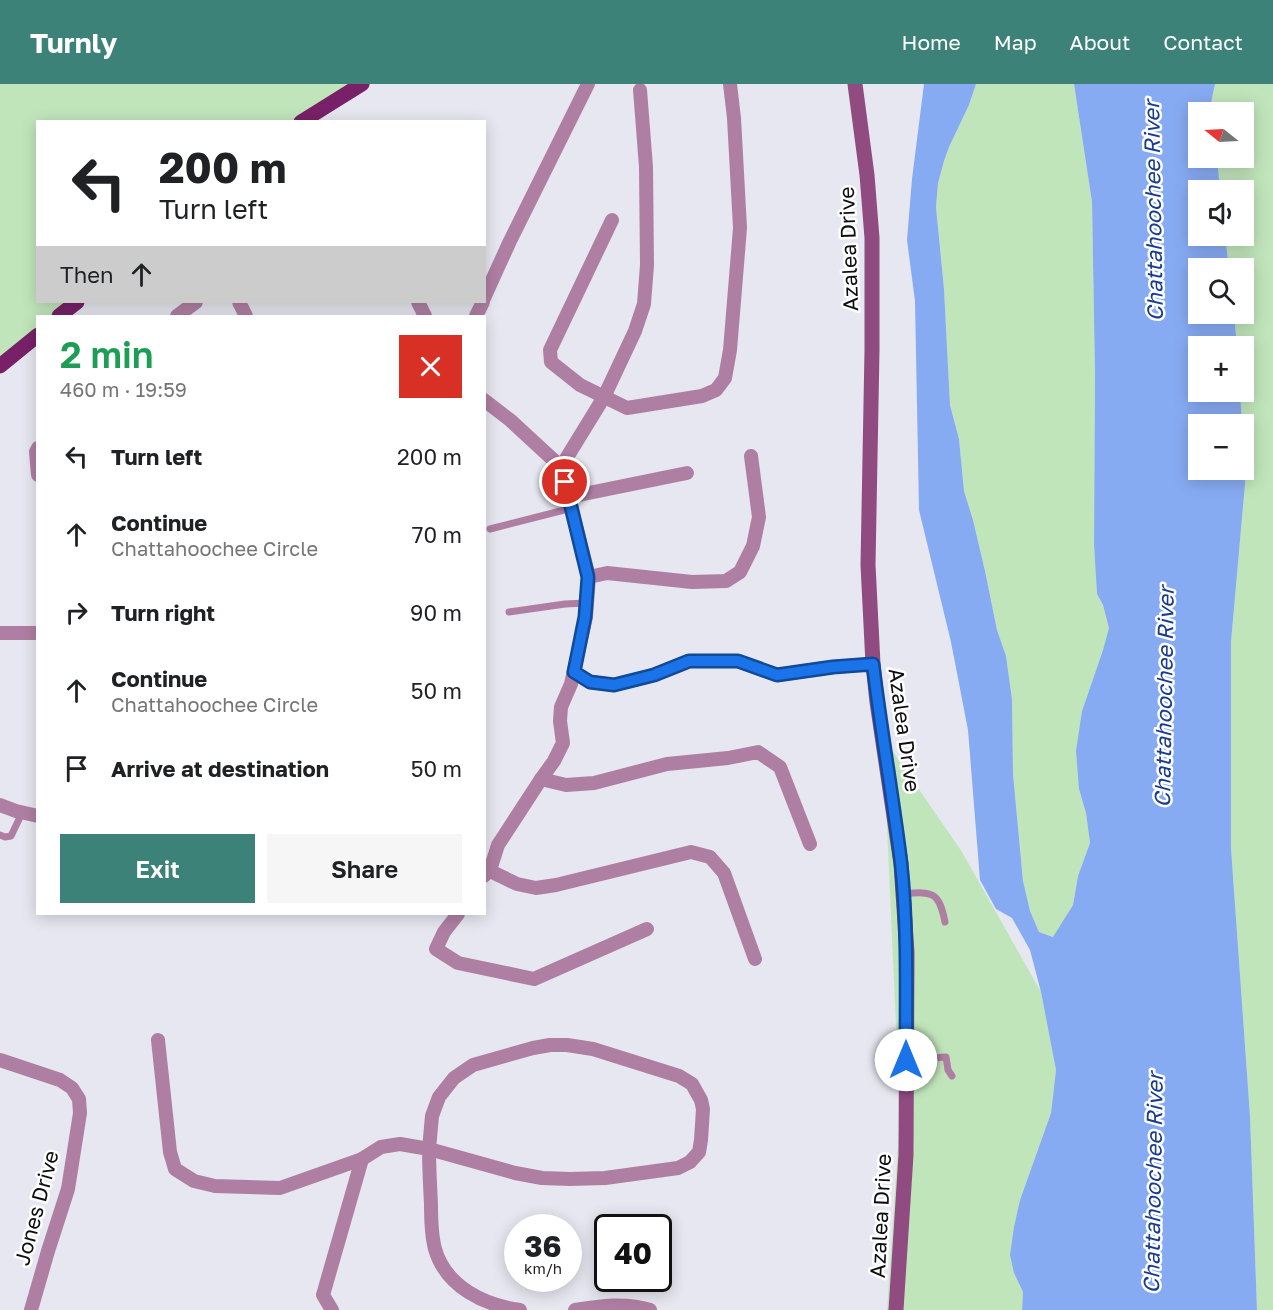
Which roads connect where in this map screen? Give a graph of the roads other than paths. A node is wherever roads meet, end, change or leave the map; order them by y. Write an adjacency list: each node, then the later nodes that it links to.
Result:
1 (362, 84): 6 (main road)
2 (588, 84): 8 (street)
3 (730, 84): 15 (street)
4 (855, 84): 27 (street, Azalea Drive)
5 (640, 90): 15 (street)
6 (311, 119)
7 (612, 220): 15 (street)
8 (486, 296)
9 (76, 303): 11 (main road)
10 (195, 303): 12 (street)
11 (60, 315)
12 (178, 315)
13 (36, 337): 14 (main road)
14 (0, 366)
15 (604, 397): 18 (street)
16 (486, 402): 18 (street)
17 (751, 456): 22 (street)
18 (561, 467): 20 (street)
19 (687, 473): 20 (street)
20 (571, 503): 21 (lane); 22 (street)
21 (490, 529)
22 (588, 577): 23 (street)
23 (586, 603): 24 (lane); 28 (street)
24 (509, 612)
25 (0, 633): 26 (street)
26 (36, 633)
27 (873, 664): 28 (street); 36 (street, Azalea Drive)
28 (574, 672): 29 (street)
29 (541, 779): 34 (street); 35 (street)
30 (0, 805): 31 (street)
31 (22, 813): 32 (street); 33 (lane)
32 (36, 816)
33 (0, 835)
34 (810, 844)
35 (486, 873): 40 (street)
36 (903, 894): 38 (lane); 43 (street, Azalea Drive)
37 (457, 915): 39 (street)
38 (945, 922)
39 (647, 929)
40 (755, 959)
41 (158, 1040): 46 (street)
42 (0, 1060): 47 (street, Jones Drive)
43 (906, 1060): 44 (lane); 52 (street, Azalea Drive)
44 (952, 1076)
45 (429, 1149): 45 (street); 46 (street); 49 (street)
46 (362, 1159): 48 (street)
47 (31, 1310)
48 (332, 1310)
49 (520, 1310)
50 (575, 1310): 51 (street)
51 (650, 1310)
52 (896, 1310)

